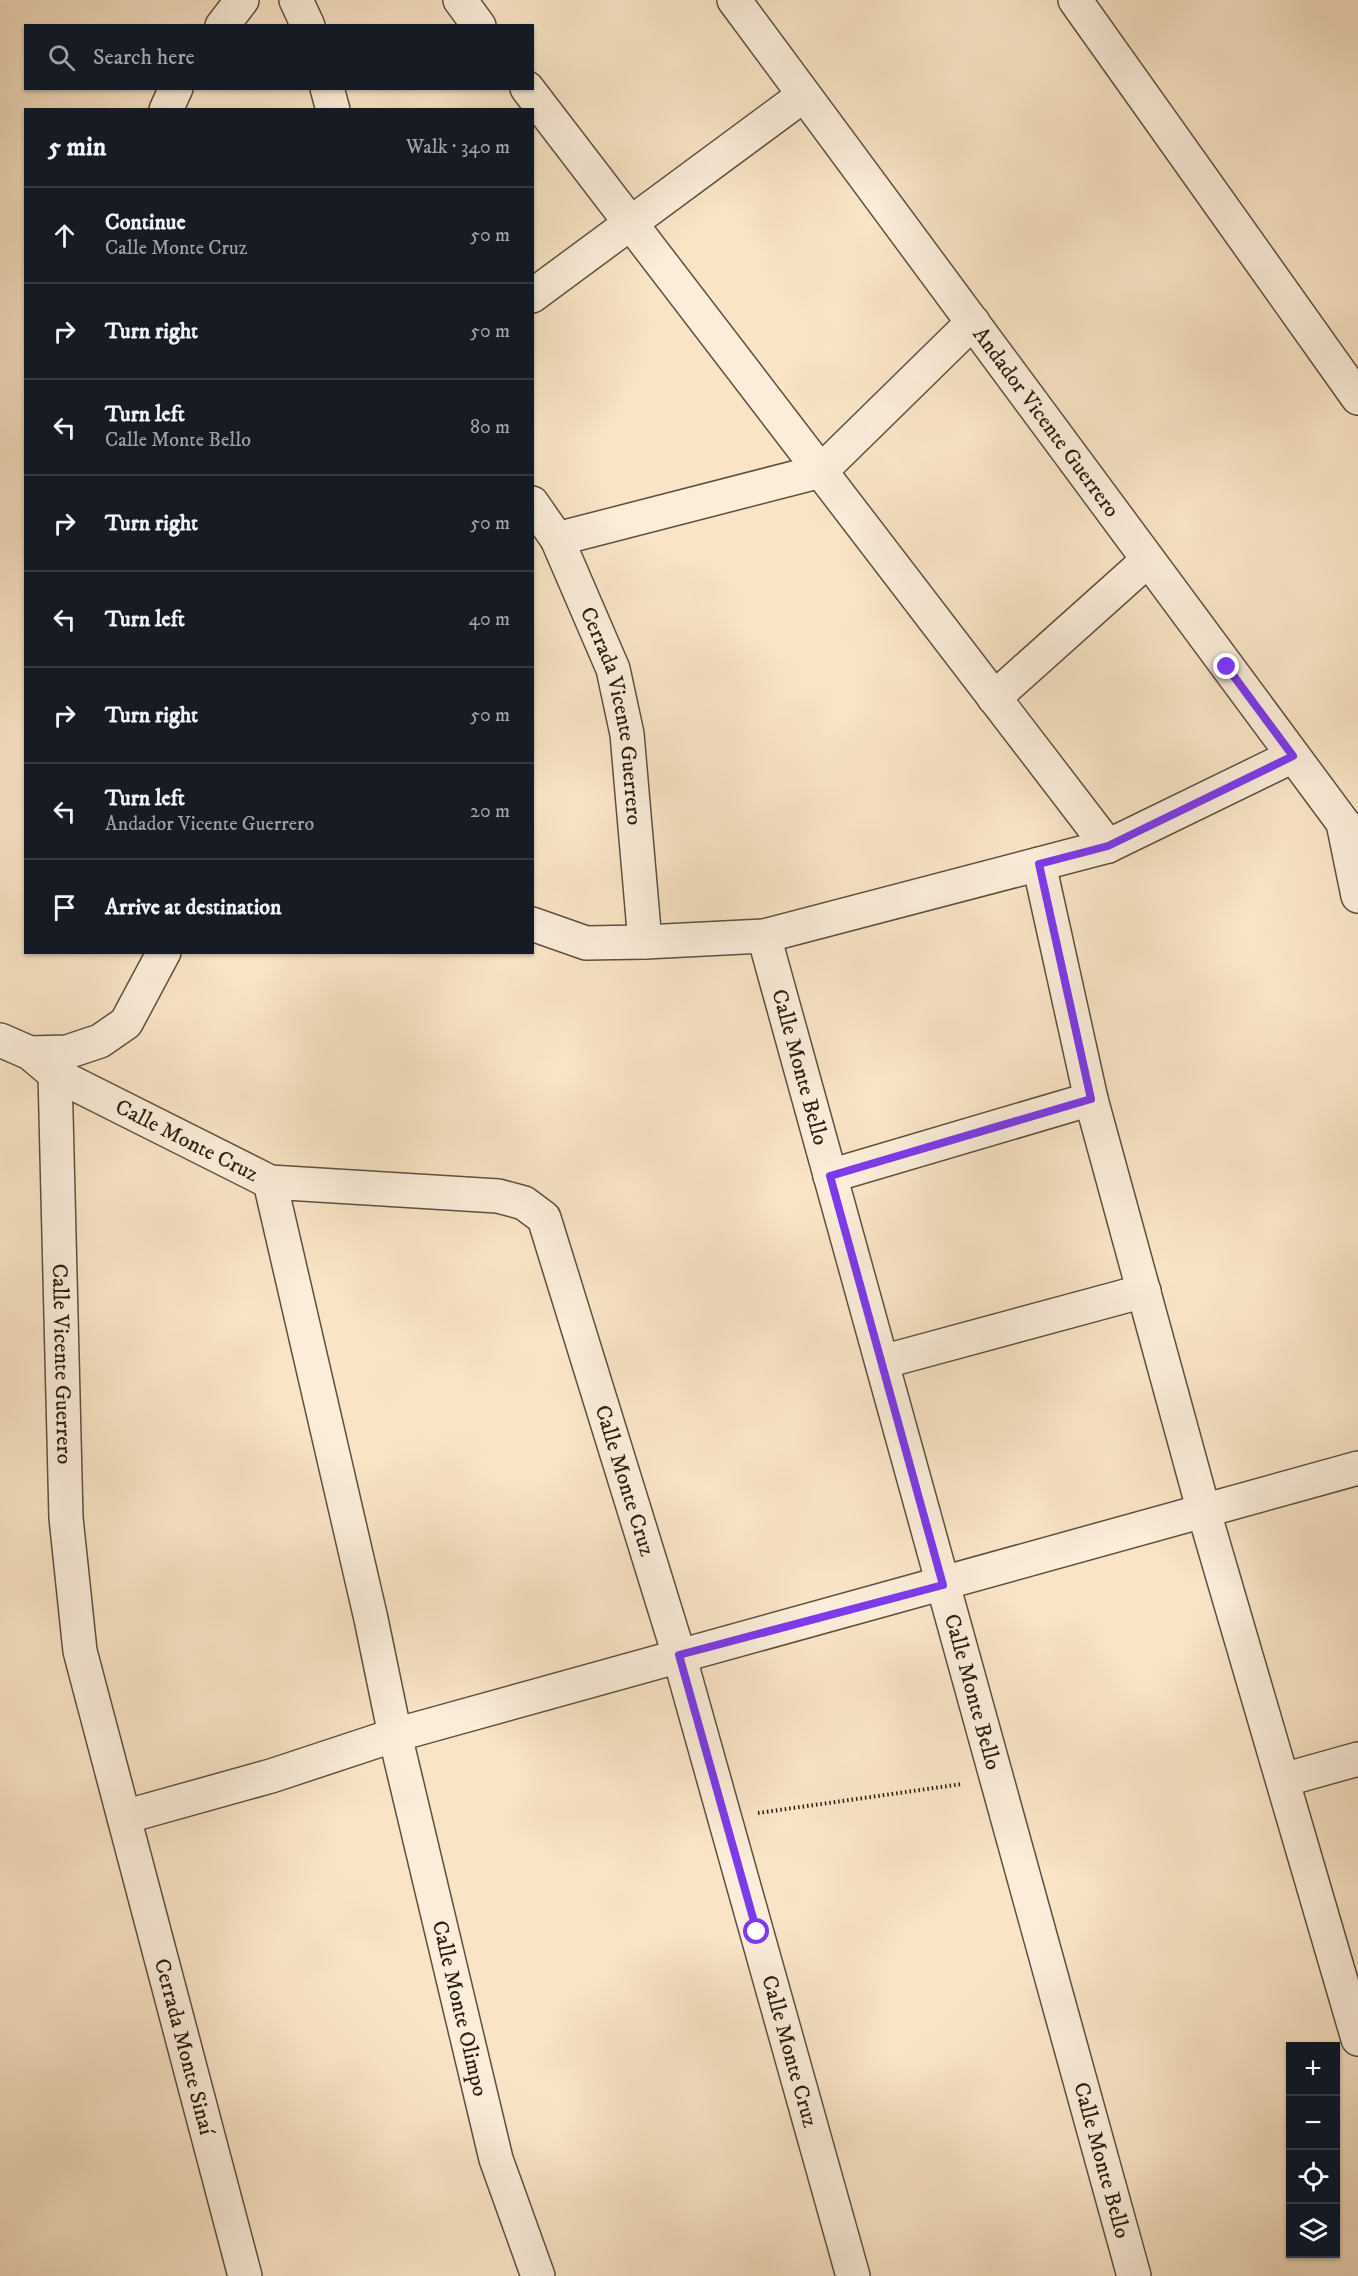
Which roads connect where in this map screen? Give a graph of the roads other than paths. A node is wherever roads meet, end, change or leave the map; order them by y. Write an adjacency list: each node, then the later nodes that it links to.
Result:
1 (242, 0): 6 (street)
2 (296, 0): 7 (street)
3 (460, 0): 8 (street)
4 (734, 0): 12 (street, Andador Vicente Guerrero)
5 (1075, 0): 18 (street)
6 (224, 24)
7 (307, 24)
8 (478, 24)
9 (175, 90): 13 (street)
10 (328, 90): 14 (street)
11 (529, 90): 15 (street)
12 (804, 95): 15 (street); 17 (street, Andador Vicente Guerrero)
13 (167, 108)
14 (332, 108)
15 (631, 224): 16 (street); 19 (street)
16 (534, 295)
17 (973, 322): 19 (street); 22 (street, Andador Vicente Guerrero)
18 (1358, 398)
19 (821, 471): 21 (street); 23 (street)
20 (534, 506): 21 (street, Cerrada Vicente Guerrero)
21 (557, 539): 31 (street, Cerrada Vicente Guerrero)
22 (1148, 560): 23 (street); 24 (street, Andador Vicente Guerrero)
23 (994, 698): 26 (street)
24 (1293, 756): 25 (street, Andador Vicente Guerrero); 26 (street)
25 (1351, 833): 28 (street)
26 (1108, 846): 27 (street)
27 (1039, 864): 30 (street); 36 (street)
28 (1358, 896)
29 (534, 925): 31 (street)
30 (764, 936): 31 (street); 37 (street, Calle Monte Bello)
31 (645, 942)
32 (163, 954): 34 (street)
33 (0, 1040): 34 (street)
34 (30, 1053): 35 (street, Calle Monte Cruz)
35 (55, 1074): 38 (street, Calle Monte Cruz); 48 (street, Calle Vicente Guerrero)
36 (1091, 1099): 37 (street); 39 (street)
37 (830, 1176): 40 (street, Calle Monte Bello)
38 (270, 1182): 44 (street, Calle Monte Cruz); 45 (street, Calle Monte Olimpo)
39 (1143, 1291): 40 (street); 42 (street)
40 (882, 1362): 43 (street, Calle Monte Bello)
41 (1358, 1468): 42 (street)
42 (1204, 1512): 43 (street); 47 (street)
43 (943, 1585): 44 (street); 53 (street, Calle Monte Bello)
44 (679, 1655): 45 (street); 52 (street, Calle Monte Cruz)
45 (395, 1735): 48 (street); 51 (street, Calle Monte Olimpo)
46 (1358, 1759): 47 (street)
47 (1282, 1780): 49 (street)
48 (124, 1817): 50 (street, Cerrada Monte Sinaí)
49 (1358, 2039)
50 (245, 2276)
51 (538, 2276)
52 (853, 2276)
53 (1134, 2276)

